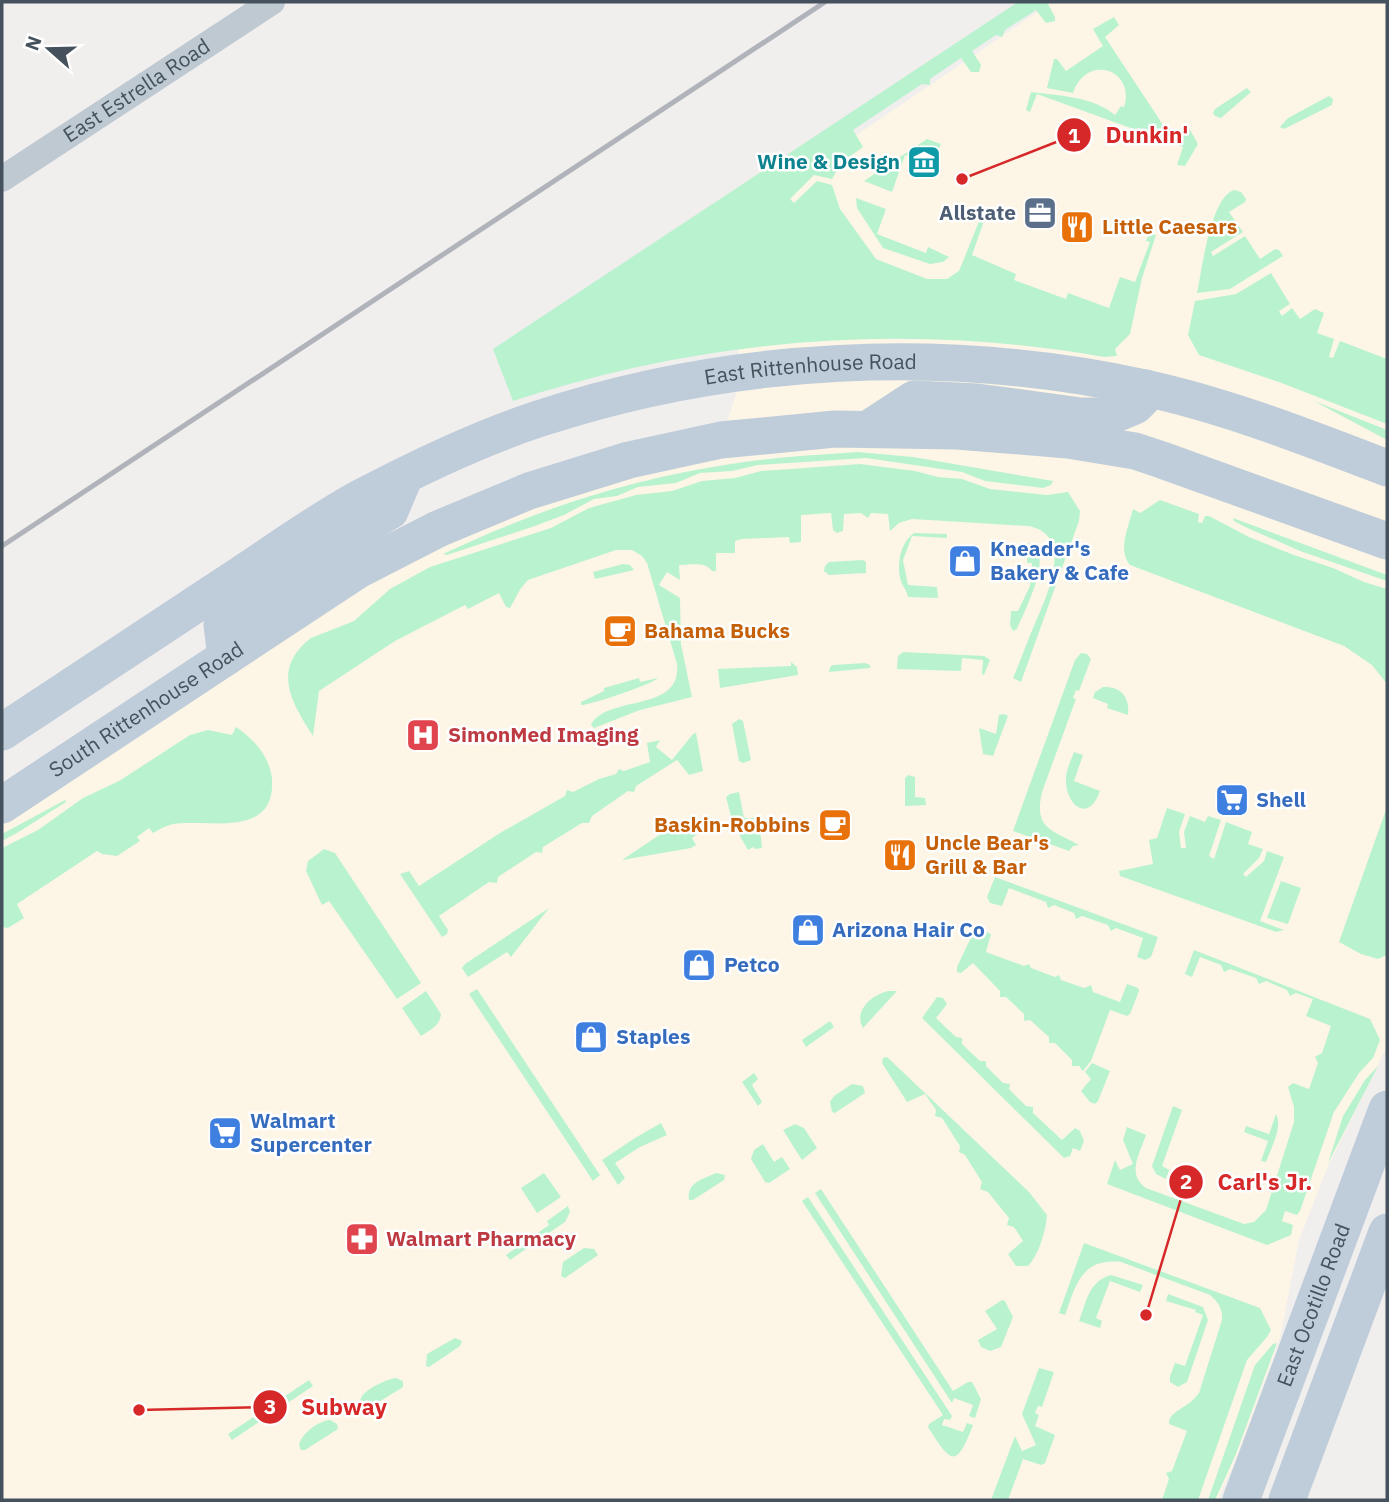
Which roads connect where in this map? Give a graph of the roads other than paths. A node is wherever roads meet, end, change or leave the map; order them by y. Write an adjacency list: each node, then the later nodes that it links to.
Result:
1 (272, 2): 2 (street, East Estrella Road)
2 (2, 179)
3 (1146, 388): 4 (main road); 5 (main road, East Rittenhouse Road); 6 (main road, East Rittenhouse Road)
4 (868, 429): 7 (main road); 8 (main road, South Rittenhouse Road)
5 (1387, 468)
6 (405, 476): 8 (main road); 9 (main road, East Rittenhouse Road)
7 (1387, 541)
8 (226, 657): 10 (main road, South Rittenhouse Road)
9 (2, 732)
10 (2, 805)
11 (1387, 1109): 13 (main road, East Ocotillo Road)
12 (1387, 1232): 14 (main road, East Ocotillo Road)
13 (1317, 1296): 14 (main road); 15 (main road, East Ocotillo Road)
14 (1339, 1362): 16 (main road, East Ocotillo Road)
15 (1241, 1500)
16 (1287, 1500)

